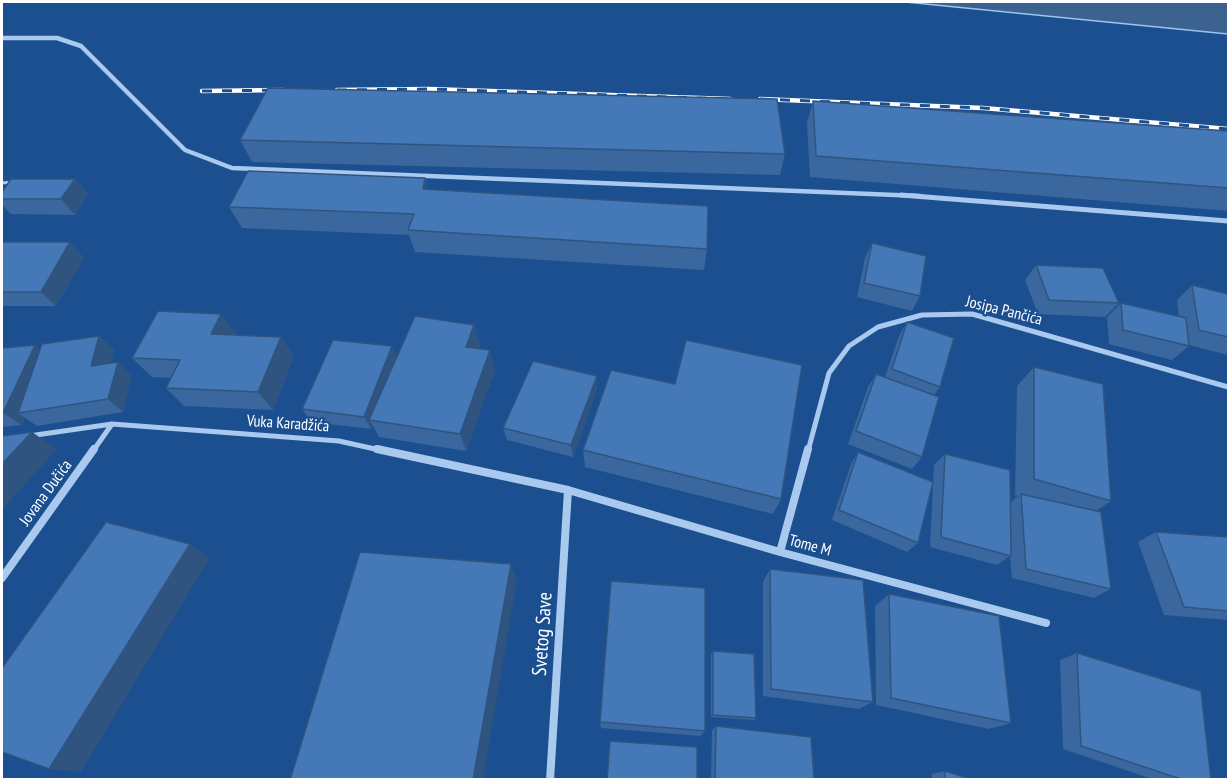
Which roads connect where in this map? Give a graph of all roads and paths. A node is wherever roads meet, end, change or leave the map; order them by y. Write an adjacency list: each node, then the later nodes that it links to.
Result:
1 (2, 38): 4 (street)
2 (24, 182): 3 (lane)
3 (2, 183)
4 (1228, 221)
5 (1228, 387): 9 (street, Josipa Pančića)
6 (112, 424): 7 (street, Vuka Karadžića); 8 (street, Vuka Karadžića); 10 (street, Jovana Dučića)
7 (24, 436)
8 (568, 490): 9 (street, Tome M); 12 (street, Svetog Save)
9 (780, 552): 11 (street, Tome M)
10 (2, 578)
11 (1046, 623)
12 (550, 780)

